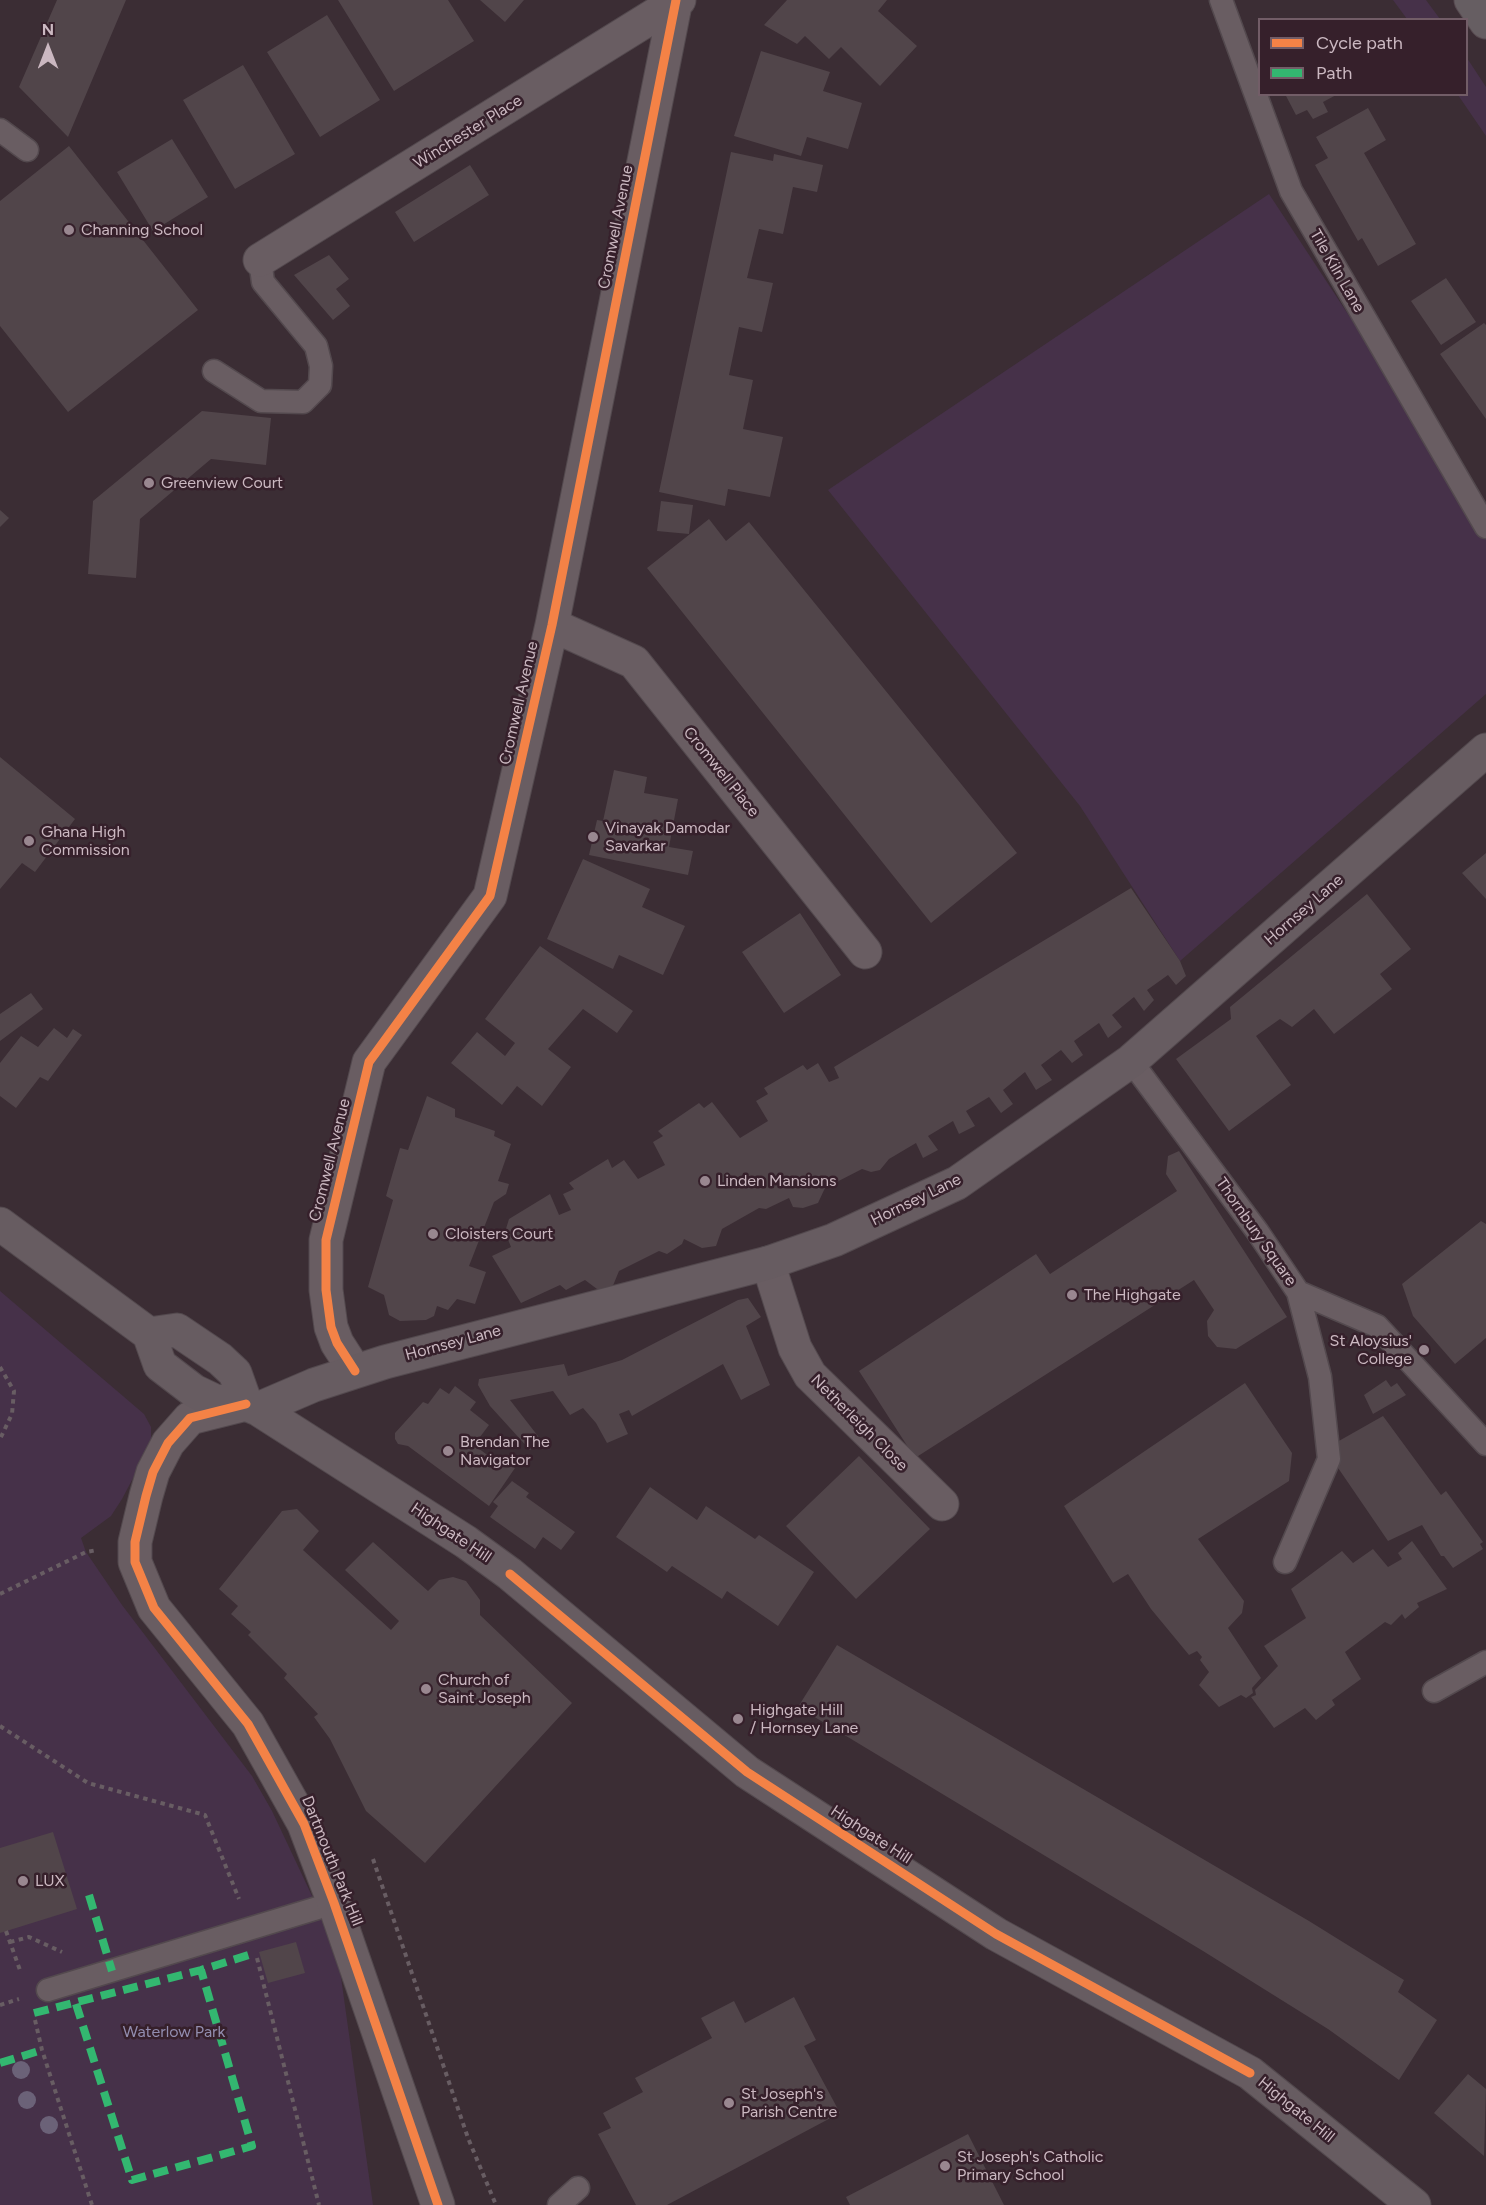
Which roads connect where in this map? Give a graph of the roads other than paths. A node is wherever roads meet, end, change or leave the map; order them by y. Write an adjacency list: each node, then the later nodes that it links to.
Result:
1 (1221, 0): 9 (lane, Tile Kiln Lane)
2 (1471, 0): 4 (highway)
3 (677, 1): 7 (street, Winchester Place); 10 (street, Cromwell Avenue)
4 (1486, 22)
5 (0, 130): 6 (lane)
6 (27, 150)
7 (260, 260): 8 (lane)
8 (214, 371)
9 (1486, 527)
10 (552, 625): 12 (street, Cromwell Place); 17 (street, Cromwell Avenue)
11 (1486, 750): 13 (main road, Hornsey Lane)
12 (865, 952)
13 (1131, 1061): 15 (main road, Hornsey Lane); 16 (lane, Thornbury Square)
14 (0, 1224): 18 (main road, Highgate Hill)
15 (768, 1263): 17 (main road, Hornsey Lane); 20 (street, Netherleigh Close)
16 (1298, 1292): 19 (lane); 21 (lane, Thornbury Square)
17 (355, 1371): 18 (main road, Hornsey Lane)
18 (252, 1406): 24 (street, Dartmouth Park Hill); 29 (main road, Highgate Hill)
19 (1486, 1444)
20 (942, 1504)
21 (1285, 1562)
22 (1486, 1662): 23 (lane)
23 (1434, 1691)
24 (334, 1903): 25 (lane); 27 (street, Dartmouth Park Hill)
25 (39, 1993)
26 (579, 2188): 28 (lane)
27 (438, 2205)
28 (559, 2205)
29 (1414, 2205)

